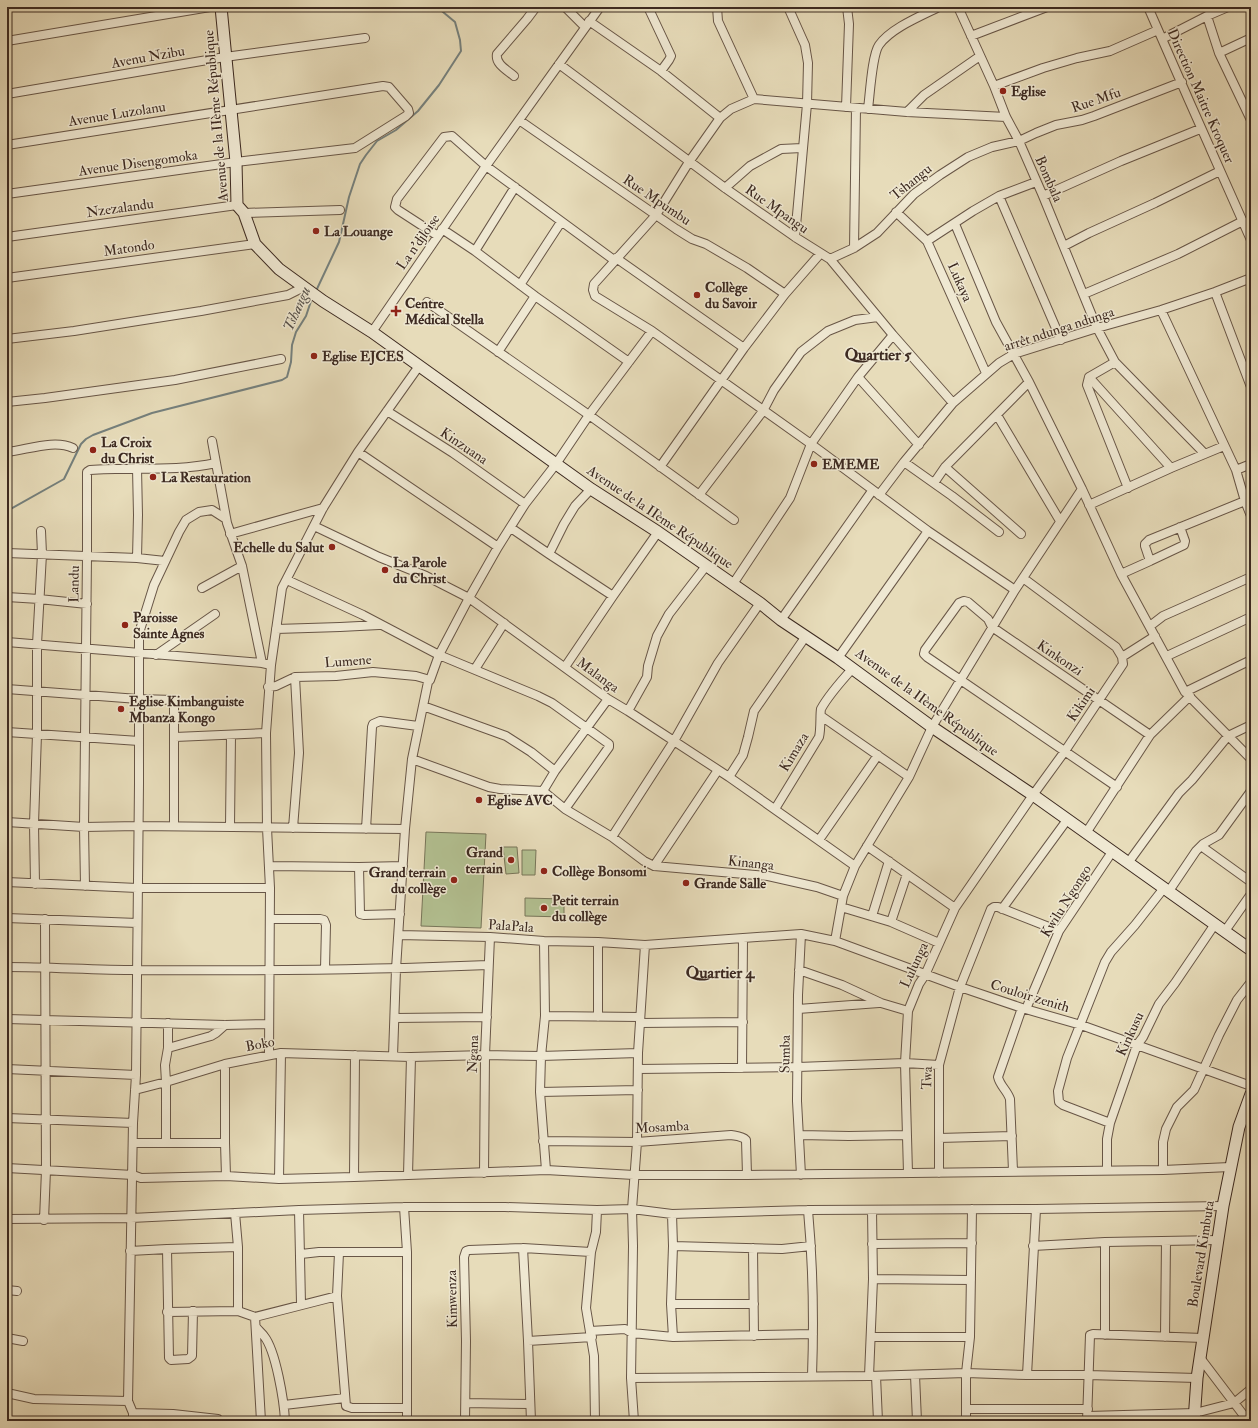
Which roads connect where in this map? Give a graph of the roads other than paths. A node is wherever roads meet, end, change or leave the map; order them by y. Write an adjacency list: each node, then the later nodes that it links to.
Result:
1 (210, 7): 22 (street)
2 (221, 7): 25 (street, Avenue de la IIème République)
3 (536, 7): 28 (street)
4 (565, 7): 16 (street)
5 (600, 7): 16 (street, La n'djloise)
6 (648, 7): 27 (street)
7 (718, 7): 32 (street)
8 (788, 7): 33 (street)
9 (847, 7): 34 (street)
10 (939, 7): 36 (street)
11 (958, 7): 18 (street, Bombala)
12 (1047, 7): 18 (street)
13 (1148, 7): 17 (street, Direction Maitre Kroquer)
14 (1228, 7): 15 (street)
15 (1207, 16): 21 (street); 23 (street)
16 (587, 24): 26 (street, La n'djloise); 27 (street)
17 (1158, 30): 21 (street, Direction Maitre Kroquer); 30 (street)
18 (971, 36): 24 (street, Bombala)
19 (365, 38): 25 (street, Avenu Nzibu)
20 (1251, 38): 23 (street)
21 (1162, 39): 29 (street, Direction Maitre Kroquer)
22 (7, 41)
23 (1219, 53): 43 (street)
24 (980, 56): 30 (street, Bombala); 38 (street)
25 (225, 57): 31 (street, Avenu Nzibu); 37 (street, Avenue de la IIème République)
26 (559, 64): 42 (street, La n'djloise); 49 (street, Rue Mpangu)
27 (661, 71): 41 (street)
28 (514, 76)
29 (1182, 82): 44 (street, Direction Maitre Kroquer); 45 (street, Rue Mfu)
30 (994, 86): 40 (street, Bombala)
31 (7, 94)
32 (754, 99): 33 (street); 41 (street)
33 (807, 104): 34 (street); 47 (street)
34 (846, 107): 35 (street)
35 (856, 108): 36 (street); 72 (street)
36 (868, 109): 38 (street)
37 (230, 110): 39 (street, Avenue Luzolanu); 46 (street, Avenue Luzolanu); 48 (street, Avenue de la IIème République)
38 (907, 112): 40 (street)
39 (406, 116): 48 (street, Avenue Disengomoka)
40 (1006, 117): 45 (street, Bombala)
41 (720, 118): 49 (street)
42 (519, 120): 50 (street, La n'djloise); 61 (street, Rue Mpumbu)
43 (1251, 120)
44 (1200, 129): 51 (street, Direction Maitre Kroquer); 57 (street)
45 (1019, 141): 52 (street, Bombala); 60 (street, Tshangu)
46 (7, 145)
47 (802, 148): 54 (street); 67 (street)
48 (236, 162): 55 (street, Avenue Disengomoka); 58 (street, Avenue de la IIème République)
49 (689, 162): 54 (street, Rue Mpangu); 61 (street)
50 (486, 166): 53 (street); 65 (street, La n'djloise); 65 (street)
51 (1220, 171): 62 (street, Direction Maitre Kroquer); 71 (street)
52 (1036, 182): 56 (street); 57 (street, Bombala)
53 (515, 187): 63 (street); 73 (street)
54 (724, 188): 67 (street, Rue Mpangu)
55 (7, 194)
56 (999, 196): 64 (street); 93 (street)
57 (1043, 196): 71 (street, Bombala)
58 (240, 209): 59 (street, Nzezalandu); 66 (street, Nzezalandu); 70 (street, Avenue de la IIème République)
59 (340, 210)
60 (896, 212): 69 (street, Lukaya); 72 (street, Tshangu)
61 (656, 215): 75 (street); 82 (street, Rue Mpumbu)
62 (1243, 221): 68 (street, Direction Maitre Kroquer); 83 (street)
63 (561, 222): 75 (street); 79 (street)
64 (954, 224): 69 (street); 96 (street)
65 (440, 232): 73 (street); 89 (street, La n'djloise)
66 (7, 237)
67 (795, 237): 74 (street, Rue Mpangu)
68 (1251, 240)
69 (927, 241): 101 (street, Lukaya)
70 (255, 244): 77 (street, Matondo); 80 (street, Avenue de la IIème République)
71 (1064, 246): 83 (street, Bombala)
72 (854, 248): 76 (street, Tshangu)
73 (475, 251): 79 (street)
74 (820, 254): 76 (street, Rue Mpangu); 82 (street)
75 (615, 259): 90 (street); 94 (street)
76 (830, 259): 87 (street, Rue Mpangu)
77 (7, 278)
78 (1251, 278): 81 (street, arrêt ndunga ndunga)
79 (520, 285): 84 (street)
80 (304, 287): 89 (street, Avenue de la IIème République); 92 (street)
81 (1215, 292): 86 (street, arrêt ndunga ndunga); 106 (street)
82 (785, 294): 94 (street)
83 (1084, 294): 88 (street, Bombala)
84 (535, 296): 95 (street); 98 (street)
85 (427, 302): 95 (street)
86 (1161, 310): 88 (street, arrêt ndunga ndunga); 116 (street)
87 (878, 317): 91 (street, Rue Mpangu); 109 (street)
88 (1096, 328): 93 (street, arrêt ndunga ndunga); 99 (street, Bombala)
89 (372, 332): 100 (street, Avenue de la IIème République)
90 (652, 332): 98 (street); 104 (street)
91 (893, 335): 102 (street); 108 (street, Rue Mpangu)
92 (7, 339)
93 (1062, 340): 96 (street, arrêt ndunga ndunga)
94 (744, 348): 104 (street)
95 (498, 352): 111 (street)
96 (1014, 354): 101 (street, arrêt ndunga ndunga); 105 (street)
97 (281, 359): 107 (street)
98 (629, 362): 111 (street)
99 (1115, 362): 103 (street); 120 (street, Bombala)
100 (419, 366): 110 (street); 123 (street, Avenue de la IIème République)
101 (986, 373): 108 (street, arrêt ndunga ndunga)
102 (858, 377): 114 (street); 115 (street)
103 (1089, 377): 128 (street); 131 (street)
104 (720, 380): 109 (street); 125 (street)
105 (1029, 382): 112 (street); 133 (street)
106 (1251, 386)
107 (7, 402)
108 (953, 403): 115 (street, arrêt ndunga ndunga)
109 (763, 410): 114 (street); 135 (street)
110 (387, 411): 119 (street); 137 (street, Kinzuana)
111 (589, 415): 123 (street); 125 (street)
112 (997, 415): 126 (street); 143 (street)
113 (212, 441): 122 (street)
114 (810, 444): 134 (street); 167 (street)
115 (919, 445): 121 (street, arrêt ndunga ndunga)
116 (1224, 446): 120 (street); 129 (street)
117 (72, 448): 118 (street)
118 (7, 452)
119 (358, 452): 139 (street); 153 (street)
120 (1205, 454): 128 (street)
121 (904, 462): 130 (street); 134 (street, arrêt ndunga ndunga)
122 (216, 463): 127 (street); 141 (street)
123 (556, 464): 132 (street, Avenue de la IIème République); 137 (street)
124 (1251, 464): 129 (street)
125 (660, 467): 135 (street)
126 (946, 467): 130 (street); 152 (street)
127 (137, 468): 157 (street, Landu); 158 (street)
128 (1171, 468): 131 (street)
129 (1236, 470): 136 (street)
130 (934, 483): 150 (street)
131 (1128, 488): 138 (street)
132 (591, 489): 149 (street, Avenue de la IIème République); 156 (street)
133 (1082, 489): 138 (street); 143 (street)
134 (876, 493): 148 (street); 178 (street, arrêt ndunga ndunga)
135 (699, 495): 142 (street)
136 (1245, 501): 140 (street); 145 (street)
137 (525, 504): 146 (street)
138 (1089, 505): 163 (street)
139 (323, 508): 144 (street); 151 (street)
140 (1251, 516)
141 (226, 519): 151 (street); 159 (street)
142 (734, 520)
143 (1060, 521): 165 (street)
144 (314, 526): 166 (street); 172 (street, Malanga)
145 (1180, 527): 160 (street); 160 (street)
146 (511, 528): 153 (street); 156 (street)
147 (41, 531): 155 (street)
148 (928, 531): 169 (street); 193 (street)
149 (658, 532): 162 (street, Avenue de la IIème République); 170 (street)
150 (998, 532)
151 (230, 534): 161 (street)
152 (1021, 534)
153 (498, 547): 172 (street)
154 (7, 553): 155 (street)
155 (42, 554): 157 (street); 173 (street)
156 (549, 554): 170 (street)
157 (87, 557): 158 (street); 175 (street, Landu)
158 (137, 558): 159 (street)
159 (165, 561): 189 (street)
160 (1150, 561): 163 (street)
161 (242, 566): 168 (street); 196 (street)
162 (706, 566): 167 (street, Avenue de la IIème République); 213 (street)
163 (1121, 574): 181 (street)
164 (1251, 576): 181 (street)
165 (1024, 578): 169 (street); 194 (street)
166 (287, 580): 180 (street); 183 (street)
167 (733, 584): 174 (street, Avenue de la IIème République)
168 (202, 588)
169 (1015, 590): 182 (street)
170 (612, 596): 198 (street)
171 (7, 597): 173 (street)
172 (469, 598): 179 (street, Malanga); 191 (street)
173 (39, 599): 175 (street); 187 (street)
174 (760, 603): 178 (street, Avenue de la IIème République); 228 (street)
175 (86, 604): 188 (street, Landu)
176 (215, 614): 190 (street)
177 (1251, 617): 192 (street)
178 (781, 620): 184 (street, Avenue de la IIème République)
179 (504, 623): 198 (street, Malanga); 200 (street)
180 (380, 624): 183 (street); 191 (street)
181 (1150, 626): 185 (street)
182 (992, 628): 203 (street); 203 (street, Kinkonzi); 211 (street, Kinkonzi)
183 (276, 629): 197 (street)
184 (806, 636): 193 (street, Avenue de la IIème République); 235 (street)
185 (1155, 636): 192 (street); 194 (street)
186 (7, 642): 187 (street)
187 (37, 644): 188 (street); 206 (street)
188 (86, 649): 189 (street); 207 (street, Landu)
189 (138, 654): 190 (street); 209 (street)
190 (156, 655): 196 (street)
191 (439, 655): 200 (street); 202 (street)
192 (1167, 656): 208 (street)
193 (838, 658): 199 (street, Avenue de la IIème République)
194 (1122, 658): 211 (street, Kikimi)
195 (1251, 660): 208 (street)
196 (262, 663): 197 (street)
197 (270, 665): 204 (street)
198 (565, 667): 210 (street, Malanga)
199 (852, 668): 214 (street, Kimaza); 217 (street, Avenue de la IIème République)
200 (475, 669): 218 (street)
201 (295, 677): 202 (street, Lumene); 204 (street, Lumene); 251 (street)
202 (430, 680): 212 (street)
203 (960, 680): 217 (street); 229 (street)
204 (268, 686): 220 (street)
205 (7, 689): 206 (street)
206 (36, 691): 207 (street); 221 (street)
207 (86, 694): 209 (street); 226 (street, Landu)
208 (1188, 694): 223 (street); 225 (street)
209 (138, 699): 224 (street); 227 (street)
210 (608, 699): 213 (street, Malanga); 218 (street)
211 (1100, 700): 223 (street, Kinkonzi); 229 (street, Kikimi)
212 (423, 706): 216 (street); 234 (street)
213 (628, 711): 228 (street, Malanga)
214 (821, 716): 230 (street); 242 (street, Kimaza)
215 (1251, 725): 225 (street)
216 (418, 726): 231 (street); 252 (street)
217 (932, 727): 236 (street); 240 (street, Avenue de la IIème République)
218 (587, 729): 234 (street); 241 (street)
219 (7, 732): 221 (street)
220 (266, 733): 222 (street); 250 (street)
221 (36, 734): 226 (street); 245 (street)
222 (231, 735): 224 (street); 249 (street)
223 (1150, 735): 237 (street)
224 (175, 736): 247 (street)
225 (1228, 736): 232 (street); 261 (street)
226 (86, 737): 227 (street); 248 (street, Landu)
227 (139, 741): 246 (street)
228 (674, 741): 233 (street, Malanga); 255 (street)
229 (1065, 751): 237 (street); 240 (street, Kikimi)
230 (878, 755): 236 (street); 256 (street)
231 (412, 759): 238 (street); 253 (street)
232 (1251, 759)
233 (718, 770): 235 (street, Malanga); 264 (street)
234 (555, 771): 238 (street)
235 (729, 777): 242 (street, Malanga)
236 (909, 777): 257 (street)
237 (1117, 787): 254 (street)
238 (543, 791): 241 (street, Kinanga)
239 (1251, 791): 258 (street)
240 (1033, 795): 243 (street, Avenue de la IIème République); 278 (street, Lulunga)
241 (565, 809): 255 (street, Kinanga)
242 (775, 809): 256 (street, Malanga)
243 (1066, 820): 254 (street, Avenue de la IIème République); 279 (street)
244 (7, 822): 245 (street)
245 (34, 824): 248 (street); 270 (street)
246 (138, 826): 247 (street); 248 (street); 272 (street)
247 (174, 826): 249 (street)
248 (84, 827): 271 (street, Landu)
249 (230, 827): 250 (street)
250 (267, 828): 251 (street); 262 (street)
251 (293, 828): 252 (street)
252 (366, 829): 253 (street)
253 (404, 829): 263 (street)
254 (1086, 833): 259 (street, Avenue de la IIème République)
255 (612, 837): 264 (street, Kinanga)
256 (819, 840): 265 (street, Malanga)
257 (867, 846): 260 (street); 265 (street)
258 (1201, 846): 269 (street); 274 (street)
259 (1112, 852): 261 (street, Avenue de la IIème République); 288 (street, Kwilu Ngongo)
260 (889, 861): 267 (street); 281 (street)
261 (1128, 862): 274 (street, Avenue de la IIème République)
262 (269, 866): 266 (street); 273 (street)
263 (403, 866): 266 (street); 280 (street)
264 (654, 866): 276 (street, Kinanga)
265 (855, 866): 276 (street)
266 (359, 867): 280 (street)
267 (907, 874): 278 (street); 285 (street)
268 (7, 882): 270 (street)
269 (1251, 882)
270 (35, 884): 271 (street)
271 (85, 886): 272 (street)
272 (137, 888): 273 (street); 286 (street)
273 (270, 888): 284 (street)
274 (1166, 890): 287 (street, Avenue de la IIème République); 327 (street)
275 (1251, 894): 289 (street)
276 (843, 896): 277 (street)
277 (841, 906): 281 (street); 295 (street)
278 (955, 908): 297 (street, Lulunga)
279 (1002, 909): 288 (street); 310 (street, Twa)
280 (400, 914): 291 (street)
281 (872, 916): 285 (street)
282 (7, 918): 283 (street)
283 (45, 919): 286 (street); 302 (street)
284 (270, 919): 303 (street); 306 (street)
285 (891, 922): 297 (street)
286 (137, 923): 305 (street)
287 (1215, 924): 289 (street, Avenue de la IIème République); 328 (street, Kinkusu)
288 (1059, 931): 312 (street, Kwilu Ngongo)
289 (1225, 931): 299 (street, Avenue de la IIème République)
290 (801, 934): 293 (street, Couloir zenith); 295 (street, Couloir zenith); 307 (street, Sumba)
291 (399, 935): 292 (street, PalaPala); 304 (street)
292 (490, 937): 294 (street, PalaPala); 300 (street, Ngana)
293 (743, 938): 298 (street, PalaPala); 323 (street)
294 (544, 941): 296 (street, PalaPala); 315 (street)
295 (835, 941): 308 (street, Couloir zenith)
296 (598, 942): 298 (street, PalaPala); 316 (street)
297 (940, 943): 308 (street, Lulunga)
298 (644, 945): 320 (street)
299 (1251, 950)
300 (488, 965): 304 (street); 317 (street, Ngana)
301 (7, 967): 302 (street)
302 (45, 967): 305 (street); 321 (street)
303 (325, 969): 304 (street); 306 (street)
304 (396, 969): 318 (street)
305 (136, 970): 306 (street); 322 (street)
306 (269, 970): 326 (street)
307 (799, 970): 311 (street); 313 (street, Sumba)
308 (925, 975): 310 (street, Couloir zenith); 314 (street, Lulunga)
309 (1251, 982): 345 (street)
310 (960, 987): 312 (street, Couloir zenith); 340 (street, Twa)
311 (881, 1003): 313 (street); 314 (street)
312 (1024, 1008): 327 (street, Couloir zenith); 360 (street)
313 (798, 1009): 341 (street, Sumba)
314 (908, 1011): 338 (street, Lulunga)
315 (545, 1016): 316 (street); 336 (street)
316 (598, 1016): 320 (street)
317 (487, 1017): 318 (street); 334 (street, Ngana)
318 (395, 1018): 335 (street)
319 (7, 1019): 321 (street)
320 (640, 1020): 323 (street); 331 (street)
321 (45, 1021): 322 (street); 346 (street)
322 (135, 1022): 324 (street); 347 (street)
323 (743, 1022): 342 (street)
324 (168, 1023): 325 (street); 329 (street)
325 (225, 1024): 326 (street); 329 (street)
326 (268, 1024): 332 (street)
327 (1081, 1025): 328 (street, Couloir zenith); 357 (street)
328 (1137, 1044): 345 (street, Couloir zenith); 357 (street, Kinkusu)
329 (168, 1048): 348 (street)
330 (282, 1053): 332 (street, Boko); 333 (street, Boko); 384 (street)
331 (638, 1053): 336 (street); 344 (street)
332 (269, 1055): 339 (street, Boko)
333 (355, 1055): 335 (street, Boko); 383 (street)
334 (485, 1055): 336 (street, Boko); 337 (street, Boko); 375 (street, Ngana)
335 (393, 1056): 337 (street, Boko)
336 (541, 1056): 352 (street)
337 (411, 1057): 378 (street)
338 (905, 1063): 340 (street); 341 (street); 359 (street, Lulunga)
339 (225, 1064): 348 (street, Boko); 363 (street)
340 (939, 1065): 361 (street, Twa)
341 (798, 1067): 342 (street); 358 (street, Sumba)
342 (742, 1068): 344 (street)
343 (7, 1069): 346 (street)
344 (638, 1069): 351 (street)
345 (1204, 1069): 349 (street, Couloir zenith); 372 (street)
346 (45, 1071): 347 (street); 355 (street)
347 (136, 1075): 350 (street)
348 (166, 1082): 350 (street, Boko); 366 (street)
349 (1251, 1086)
350 (135, 1090): 356 (street)
351 (638, 1090): 352 (street); 364 (street)
352 (540, 1092): 362 (street)
353 (1251, 1094): 367 (street, Boulevard Kimbuta)
354 (7, 1118): 355 (street)
355 (45, 1119): 356 (street); 369 (street)
356 (133, 1123): 365 (street)
357 (1110, 1123): 371 (street, Kinkusu)
358 (800, 1135): 359 (street); 381 (street, Sumba)
359 (906, 1135): 376 (street, Lulunga)
360 (1012, 1136): 361 (street); 373 (street)
361 (938, 1138): 374 (street, Twa)
362 (543, 1141): 364 (street, Mosamba); 370 (street)
363 (225, 1142): 366 (street); 382 (street)
364 (637, 1142): 379 (street); 380 (street, Mosamba)
365 (133, 1143): 366 (street); 377 (street)
366 (166, 1143)
367 (1230, 1167): 372 (street); 385 (street, Boulevard Kimbuta)
368 (7, 1168): 369 (street)
369 (46, 1170): 377 (street); 398 (street)
370 (546, 1170): 375 (street); 379 (street)
371 (1107, 1170): 372 (street); 373 (street)
372 (1163, 1170)
373 (1013, 1171): 374 (street)
374 (938, 1172): 376 (street)
375 (484, 1173): 378 (street)
376 (908, 1173): 381 (street)
377 (133, 1175): 382 (street); 396 (street)
378 (408, 1175): 383 (street)
379 (634, 1175): 380 (street); 387 (street)
380 (747, 1175): 381 (street)
381 (801, 1175)
382 (226, 1176): 384 (street)
383 (354, 1177): 384 (street)
384 (279, 1179)
385 (1223, 1206): 389 (street); 399 (street, Boulevard Kimbuta)
386 (404, 1207): 390 (street); 391 (street); 412 (street)
387 (632, 1209): 391 (street); 395 (street); 429 (street)
388 (972, 1209): 389 (street); 393 (street); 402 (street)
389 (1036, 1209): 406 (street)
390 (299, 1210): 394 (street); 415 (street)
391 (597, 1210): 413 (street)
392 (808, 1210): 393 (street); 395 (street); 405 (street)
393 (872, 1210): 403 (street)
394 (236, 1213): 396 (street); 407 (street)
395 (672, 1214): 404 (street)
396 (131, 1218): 398 (street); 411 (street)
397 (7, 1219): 398 (street)
398 (44, 1220)
399 (1219, 1240): 400 (street); 439 (street, Boulevard Kimbuta)
400 (1166, 1241): 401 (street); 437 (street)
401 (1105, 1242): 406 (street); 432 (street)
402 (972, 1243): 403 (street); 417 (street)
403 (872, 1244): 416 (street)
404 (673, 1246): 409 (street); 422 (street)
405 (811, 1246): 409 (street); 431 (street)
406 (1033, 1246): 446 (street)
407 (238, 1247): 410 (street); 425 (street)
408 (523, 1248): 413 (street, Kimwenza); 441 (street); 456 (street, Kimwenza)
409 (753, 1248): 423 (street)
410 (166, 1249): 411 (street); 426 (street)
411 (130, 1251): 454 (street)
412 (407, 1252): 414 (street); 459 (street)
413 (591, 1252): 430 (street)
414 (339, 1253): 415 (street); 420 (street)
415 (301, 1254): 421 (street)
416 (873, 1279): 417 (street); 434 (street)
417 (971, 1280): 436 (street)
418 (7, 1290): 419 (street)
419 (17, 1291)
420 (336, 1296): 421 (street); 453 (street)
421 (301, 1304): 427 (street)
422 (671, 1304): 423 (street); 435 (street)
423 (754, 1304): 433 (street)
424 (193, 1311): 425 (street); 426 (street); 426 (street)
425 (238, 1311): 427 (street)
426 (167, 1312)
427 (255, 1317): 428 (street)
428 (256, 1327): 458 (street); 467 (street)
429 (632, 1333): 430 (street); 435 (street); 449 (street)
430 (591, 1334): 441 (street); 472 (street)
431 (813, 1334): 433 (street); 447 (street)
432 (1105, 1335): 437 (street); 444 (street)
433 (754, 1336): 435 (street)
434 (871, 1336): 436 (street); 448 (street)
435 (673, 1337)
436 (970, 1337): 443 (street)
437 (1165, 1337): 439 (street)
438 (7, 1338): 440 (street)
439 (1203, 1338): 442 (street, Boulevard Kimbuta)
440 (23, 1341)
441 (528, 1341): 457 (street)
442 (1201, 1359): 450 (street, Boulevard Kimbuta); 455 (street)
443 (966, 1373): 445 (street); 446 (street); 460 (street)
444 (1088, 1374): 446 (street); 450 (street); 461 (street)
445 (915, 1375): 448 (street); 475 (street)
446 (1027, 1375)
447 (812, 1376): 448 (street); 449 (street)
448 (872, 1376): 474 (street)
449 (632, 1378): 473 (street)
450 (1197, 1378): 464 (street, Boulevard Kimbuta)
451 (1251, 1389): 455 (street)
452 (7, 1393): 454 (street)
453 (345, 1398): 458 (street); 459 (street)
454 (128, 1401): 462 (street)
455 (1234, 1403): 464 (street); 477 (street)
456 (466, 1404): 457 (street); 470 (street, Kimwenza)
457 (530, 1404): 471 (street)
458 (284, 1405): 468 (street)
459 (407, 1408): 469 (street)
460 (966, 1409): 461 (street); 476 (street)
461 (1088, 1415): 465 (street)
462 (133, 1417): 463 (street)
463 (173, 1417): 466 (street)
464 (1195, 1417): 465 (street)
465 (1151, 1418)
466 (219, 1421)
467 (260, 1421)
468 (285, 1421)
469 (406, 1421)
470 (465, 1421)
471 (531, 1421)
472 (595, 1421)
473 (634, 1421)
474 (878, 1421)
475 (917, 1421)
476 (966, 1421)
477 (1248, 1421)

